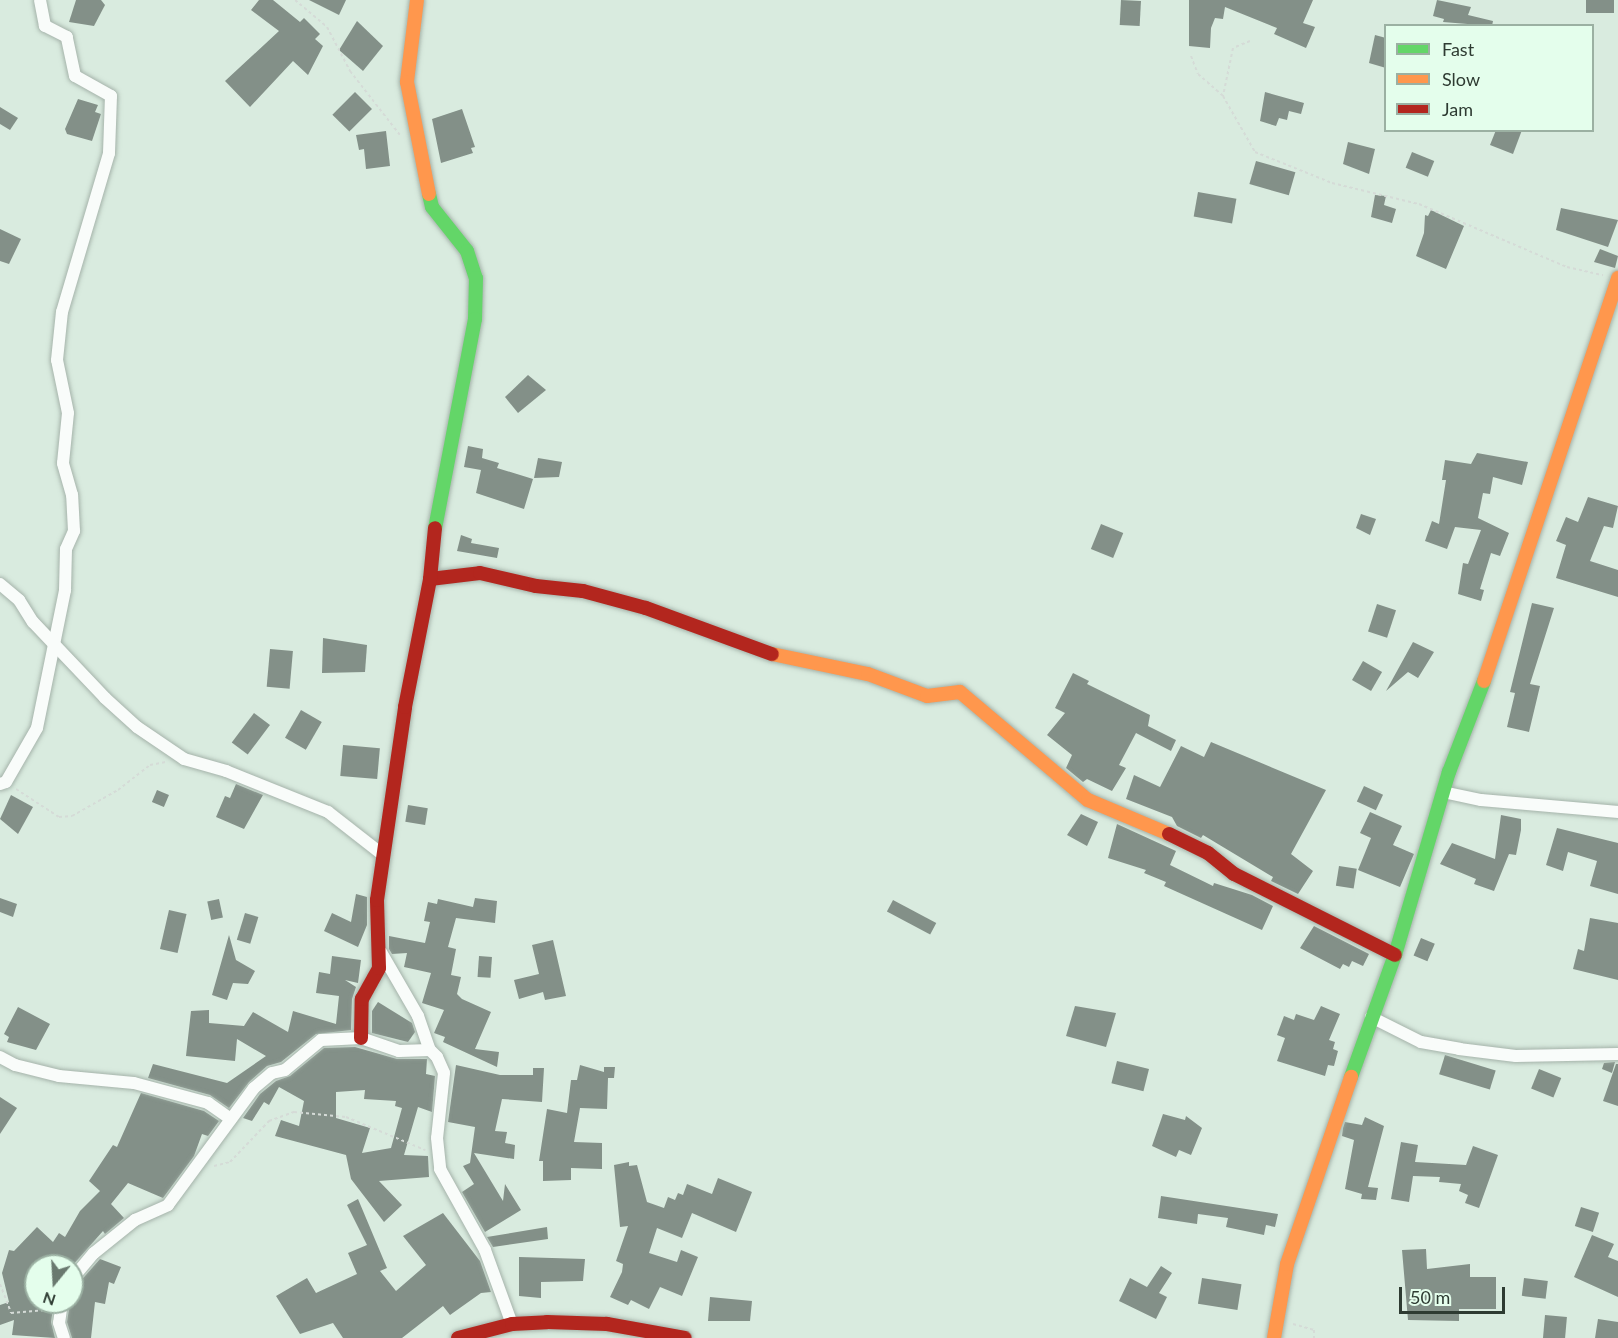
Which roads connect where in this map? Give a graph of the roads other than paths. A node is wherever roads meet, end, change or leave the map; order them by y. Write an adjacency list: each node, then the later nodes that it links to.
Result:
1 (40, 0): 6 (street)
2 (417, 0): 4 (street)
3 (1618, 278): 8 (street)
4 (430, 579): 10 (street); 12 (street)
5 (0, 584): 6 (street)
6 (55, 645): 7 (street); 10 (street)
7 (3, 783)
8 (1443, 792): 9 (street); 12 (street)
9 (1618, 812)
10 (383, 855): 11 (street)
11 (377, 933): 14 (street); 15 (street)
12 (1395, 955): 13 (street)
13 (1371, 1017): 16 (street); 25 (street)
14 (361, 1038): 15 (street); 18 (street)
15 (430, 1050): 21 (street)
16 (1618, 1054)
17 (0, 1057): 18 (street)
18 (231, 1119): 19 (street)
19 (84, 1265)
20 (62, 1314): 22 (street)
21 (512, 1324): 23 (street); 24 (street)
22 (64, 1338)
23 (458, 1338)
24 (685, 1338)
25 (1275, 1338)

